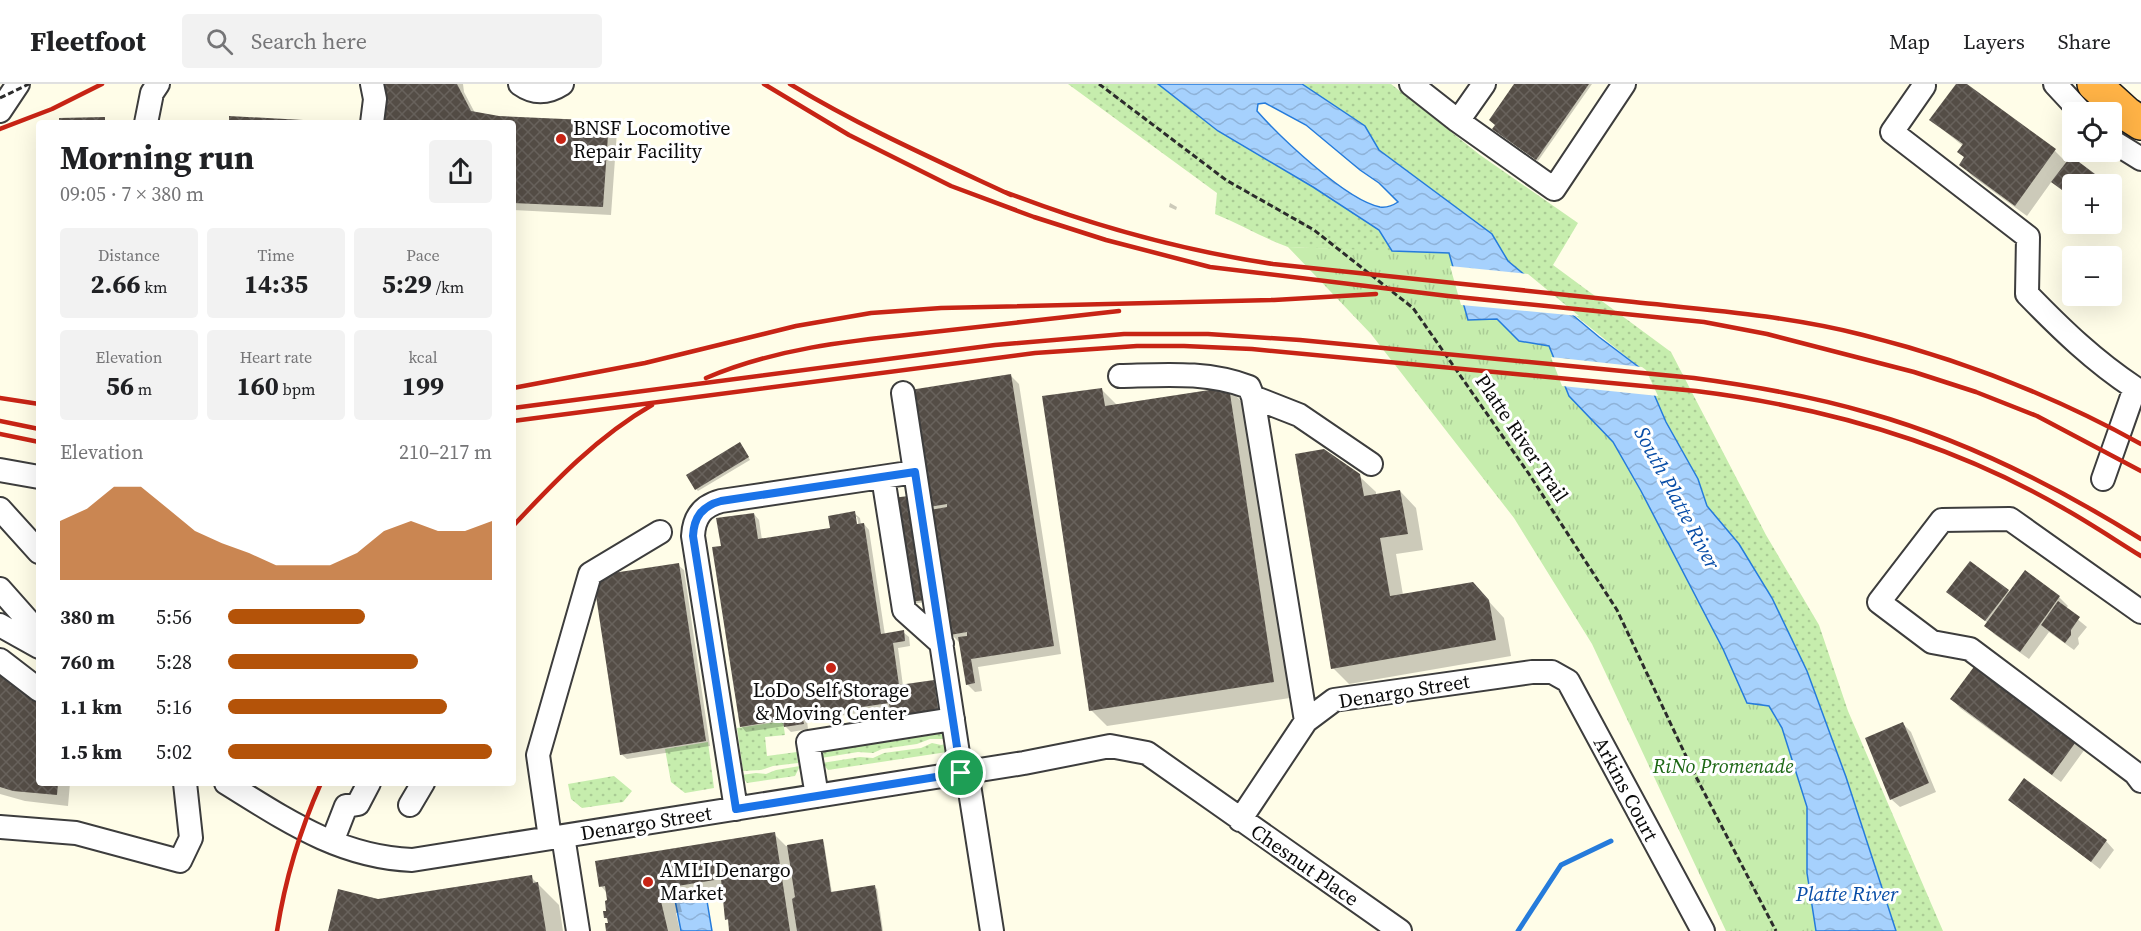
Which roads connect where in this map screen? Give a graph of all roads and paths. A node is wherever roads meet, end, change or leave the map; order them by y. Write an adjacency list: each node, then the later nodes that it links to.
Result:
1 (18, 84): 18 (street)
2 (29, 84): 15 (path, bridge)
3 (158, 84): 19 (street)
4 (372, 84): 20 (street)
5 (520, 84): 6 (street)
6 (562, 84)
7 (1099, 84): 65 (path, Platte River Trail)
8 (1411, 84): 21 (street)
9 (1484, 84): 21 (street)
10 (1624, 84): 21 (street)
11 (2055, 84): 16 (street)
12 (2094, 84): 22 (highway)
13 (2117, 84): 17 (highway)
14 (1924, 86): 33 (street)
15 (0, 98)
16 (2072, 102)
17 (2141, 102)
18 (0, 111)
19 (147, 120)
20 (372, 120)
21 (1458, 121)
22 (2141, 123)
23 (2122, 147): 24 (street)
24 (2141, 159)
25 (1120, 376): 27 (street)
26 (903, 393): 30 (street)
27 (1253, 397): 28 (street); 47 (street)
28 (1371, 464)
29 (0, 470): 31 (street)
30 (915, 472): 32 (street); 41 (street)
31 (36, 476)
32 (883, 477): 41 (street); 56 (street)
33 (2103, 479)
34 (0, 509): 36 (street)
35 (660, 532): 59 (street)
36 (36, 549)
37 (0, 589): 40 (street)
38 (2141, 612): 49 (street)
39 (0, 625): 42 (street)
40 (36, 630)
41 (942, 644): 46 (street)
42 (36, 645)
43 (0, 660): 45 (street)
44 (1532, 672): 47 (street, Denargo Street); 64 (street, Arkins Court)
45 (36, 688)
46 (953, 719): 48 (street); 54 (street)
47 (1306, 721): 57 (street, Denargo Street)
48 (964, 772): 54 (street, Denargo Street); 57 (street, Denargo Street); 62 (street)
49 (2139, 773)
50 (185, 786): 58 (street)
51 (231, 786): 60 (street, Denargo Street)
52 (367, 786): 60 (street)
53 (421, 786): 55 (street)
54 (817, 796): 56 (street, Denargo Street)
55 (410, 804)
56 (736, 809): 59 (street, Denargo Street)
57 (1240, 820): 63 (street, Chesnut Place)
58 (0, 827)
59 (556, 837): 60 (street, Denargo Street); 61 (street)
60 (332, 842)
61 (578, 931)
62 (992, 931)
63 (1400, 931)
64 (1703, 931)
65 (1776, 931)

